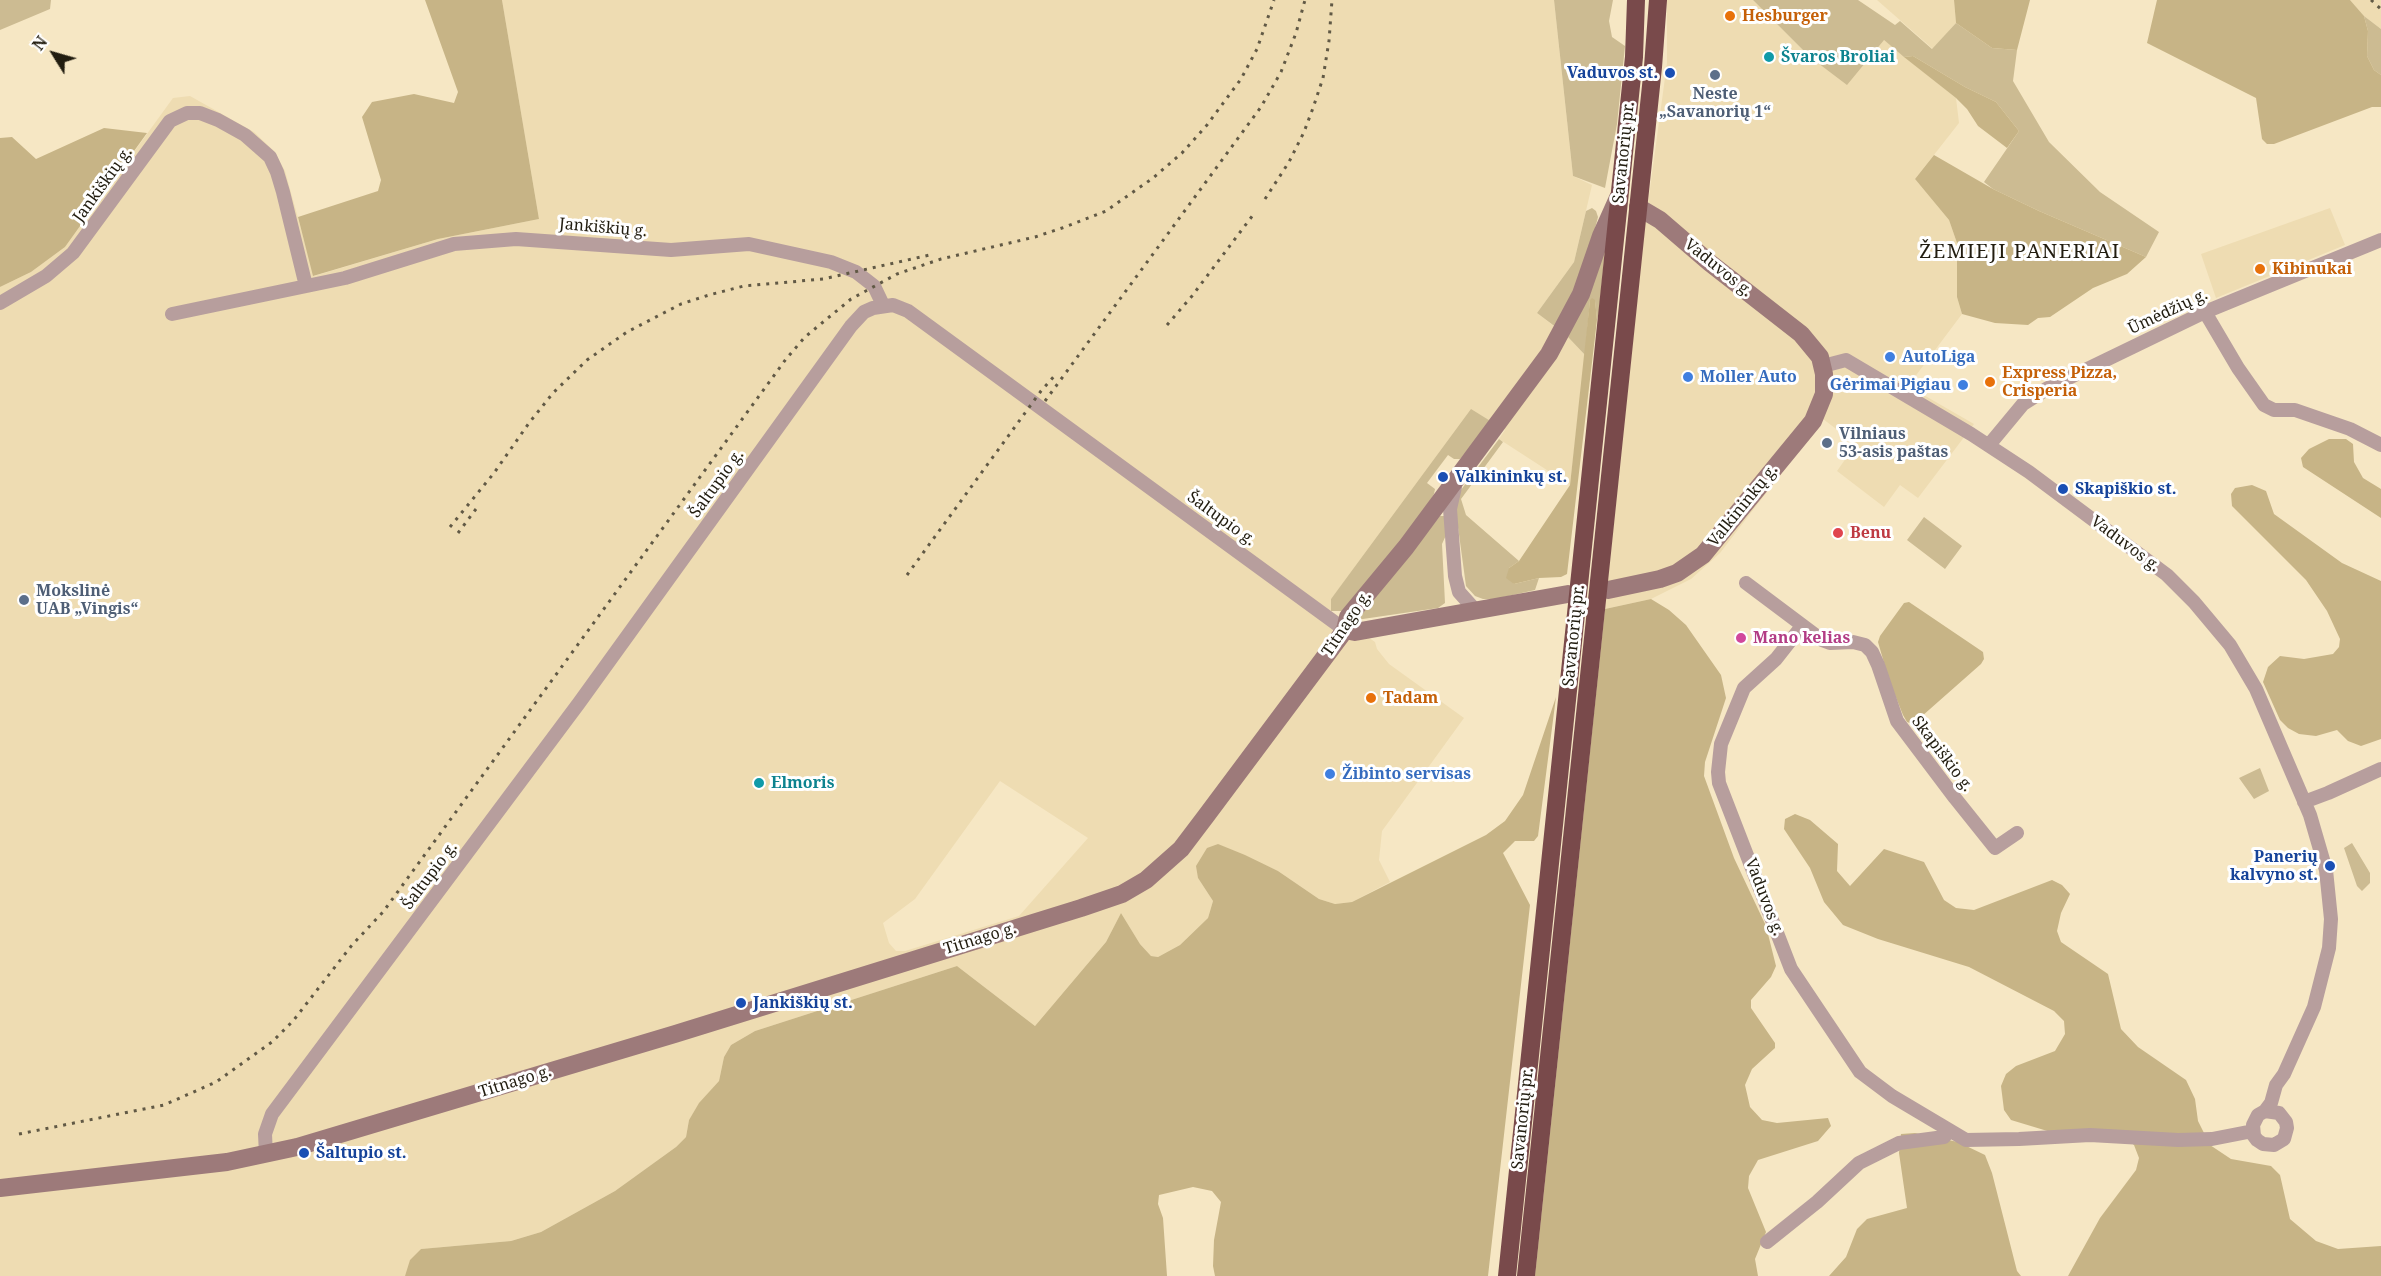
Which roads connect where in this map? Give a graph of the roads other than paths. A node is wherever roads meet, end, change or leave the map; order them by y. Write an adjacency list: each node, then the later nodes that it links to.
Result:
1 (1636, 0): 3 (highway, Savanorių pr.)
2 (1658, 0): 4 (highway, Savanorių pr.)
3 (1619, 197): 14 (street, Titnago g.); 32 (highway, Savanorių pr.)
4 (1638, 207): 11 (street, Vaduvos g.); 33 (highway, Savanorių pr.)
5 (2381, 240): 9 (street, Ūmėdžių g.)
6 (306, 286): 7 (street, Jankiškių g.); 8 (street, Jankiškių g.); 10 (street, Jankiškių g.)
7 (0, 303)
8 (883, 305): 20 (street, Šaltupio g.); 29 (street, Šaltupio g.)
9 (2205, 312): 12 (street, Ūmėdžių g.); 13 (street)
10 (172, 314)
11 (1823, 366): 12 (street, Vaduvos g.); 16 (street, Valkininkų g.)
12 (1989, 445): 22 (street, Vaduvos g.)
13 (2381, 445)
14 (1460, 474): 18 (street); 20 (street, Titnago g.)
15 (1746, 583): 19 (street, Skapiškio g.)
16 (1608, 590)
17 (1568, 594): 18 (street)
18 (1476, 611): 20 (street)
19 (1802, 626): 23 (street, Skapiškio g.); 27 (street, Vaduvos g.)
20 (1345, 630): 29 (street, Titnago g.)
21 (2381, 769): 22 (street)
22 (2304, 802): 24 (street, Vaduvos g.)
23 (2017, 833)
24 (2284, 1074): 25 (street, Vaduvos g.); 26 (street, Vaduvos g.)
25 (2265, 1112): 26 (street); 28 (street, Vaduvos g.)
26 (2281, 1115): 28 (street, Vaduvos g.)
27 (1949, 1131): 28 (street, Vaduvos g.); 31 (street)
28 (2253, 1131)
29 (266, 1155): 30 (street, Titnago g.)
30 (0, 1188)
31 (1767, 1242)
32 (1507, 1276)
33 (1526, 1276)

